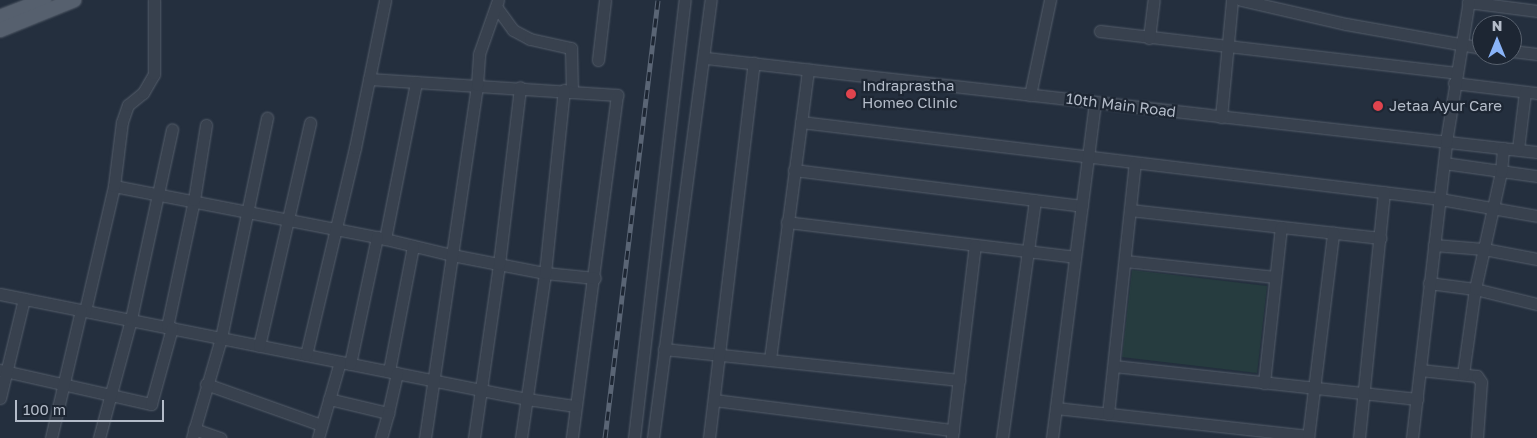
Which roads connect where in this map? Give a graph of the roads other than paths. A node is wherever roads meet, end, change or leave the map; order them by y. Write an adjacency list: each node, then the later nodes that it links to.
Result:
1 (44, 0): 15 (main road)
2 (74, 0): 16 (main road)
3 (154, 0): 54 (street)
4 (385, 0): 29 (street)
5 (605, 0): 25 (street)
6 (685, 0): 136 (street)
7 (712, 0): 24 (street)
8 (1050, 0): 36 (street)
9 (1154, 0): 18 (street)
10 (1232, 0): 21 (street)
11 (1241, 0): 19 (street)
12 (1468, 1): 14 (street); 19 (street)
13 (498, 4): 31 (street); 33 (street)
14 (1537, 11)
15 (0, 17)
16 (0, 30)
17 (1100, 31): 18 (street)
18 (1149, 38): 21 (street)
19 (1460, 45): 20 (street); 28 (street)
20 (1472, 47)
21 (1226, 48): 28 (street); 38 (street)
22 (1522, 52): 23 (street)
23 (1537, 54)
24 (706, 58): 26 (street, 10th Main Road); 95 (street)
25 (598, 60)
26 (754, 63): 27 (street, 10th Main Road); 97 (street)
27 (808, 69): 36 (street, 10th Main Road); 40 (street)
28 (1455, 78): 34 (street); 44 (street)
29 (369, 79): 30 (street); 68 (street)
30 (416, 82): 31 (street); 70 (street)
31 (477, 85): 32 (street); 77 (street)
32 (520, 87): 33 (street); 81 (street)
33 (568, 90): 82 (street); 84 (street)
34 (1525, 92): 35 (street); 46 (street)
35 (1537, 93)
36 (1030, 95): 37 (street, 10th Main Road)
37 (1095, 102): 38 (street, 10th Main Road); 48 (street)
38 (1221, 117): 44 (street, 10th Main Road)
39 (267, 118): 63 (street)
40 (801, 122): 48 (street); 51 (street)
41 (310, 123): 65 (street)
42 (206, 125): 58 (street)
43 (172, 129): 56 (street)
44 (1446, 142): 45 (street, 10th Main Road); 50 (street)
45 (1503, 148): 46 (street, 10th Main Road); 52 (street)
46 (1518, 149): 47 (street, 10th Main Road)
47 (1537, 152)
48 (1088, 157): 49 (street); 60 (street)
49 (1135, 163): 55 (street); 61 (street)
50 (1444, 163): 52 (street); 57 (street)
51 (794, 170): 59 (street); 66 (street)
52 (1501, 172): 53 (street); 62 (street)
53 (1537, 176)
54 (114, 186): 56 (street); 90 (street)
55 (1384, 192): 57 (street); 71 (street)
56 (160, 194): 58 (street); 91 (street)
57 (1440, 199): 62 (street); 73 (street)
58 (194, 200): 63 (street); 92 (street)
59 (1035, 200): 60 (street); 76 (street)
60 (1082, 206): 78 (street)
61 (1130, 210): 67 (street); 80 (street)
62 (1492, 210): 64 (street); 75 (street)
63 (249, 212): 65 (street); 93 (street)
64 (1537, 216)
65 (286, 220): 68 (street); 94 (street)
66 (788, 222): 72 (street); 98 (street)
67 (1280, 227): 69 (street); 83 (street)
68 (336, 230): 70 (street); 96 (street)
69 (1333, 233): 71 (street); 110 (street)
70 (381, 238): 74 (street); 99 (street)
71 (1380, 238): 113 (street)
72 (975, 245): 76 (street); 106 (street)
73 (1434, 245): 75 (street); 85 (street)
74 (413, 246): 77 (street); 103 (street)
75 (1484, 249): 79 (street); 86 (street)
76 (1027, 251): 78 (street); 139 (street)
77 (452, 256): 81 (street); 105 (street)
78 (1075, 257): 120 (street)
79 (1537, 259)
80 (1125, 261): 83 (street); 100 (street)
81 (500, 264): 82 (street); 111 (street)
82 (545, 273): 84 (street); 116 (street)
83 (1275, 277): 107 (street)
84 (595, 278): 119 (street)
85 (1430, 283): 86 (street); 101 (street)
86 (1475, 289): 89 (street); 104 (street)
87 (0, 294): 88 (street)
88 (24, 299): 90 (street); 102 (street)
89 (1537, 304)
90 (83, 310): 91 (street); 108 (street)
91 (131, 319): 92 (street); 112 (street)
92 (170, 328): 93 (street); 112 (street)
93 (222, 338): 94 (street); 109 (street)
94 (260, 346): 96 (street)
95 (664, 349): 97 (street); 137 (street)
96 (306, 355): 99 (street)
97 (719, 356): 98 (street); 118 (street)
98 (770, 359): 106 (street)
99 (345, 363): 103 (street); 115 (street)
100 (1114, 366): 107 (street); 122 (street)
101 (1420, 370): 104 (street); 117 (street)
102 (3, 371): 108 (street); 114 (street)
103 (393, 372): 105 (street); 121 (street)
104 (1463, 374): 143 (street)
105 (434, 380): 111 (street); 132 (street)
106 (959, 380): 125 (street)
107 (1264, 383): 110 (street)
108 (64, 384): 112 (street); 127 (street)
109 (206, 384): 123 (street); 124 (street)
110 (1314, 388): 113 (street); 126 (street)
111 (481, 390): 116 (street); 133 (street)
112 (109, 394): 128 (street)
113 (1364, 394): 117 (street); 141 (street)
114 (0, 398)
115 (329, 398): 121 (street); 123 (street)
116 (527, 399): 119 (street); 134 (street)
117 (1416, 399): 142 (street)
118 (714, 400): 125 (street); 138 (street)
119 (576, 406): 135 (street)
120 (1056, 408): 122 (street); 140 (street)
121 (388, 413): 131 (street)
122 (1108, 414): 126 (street)
123 (321, 425): 130 (street)
124 (193, 434): 129 (street)
125 (953, 434)
126 (1308, 437)
127 (51, 438)
128 (99, 438)
129 (220, 438)
130 (318, 438)
131 (381, 438)
132 (426, 438)
133 (474, 438)
134 (521, 438)
135 (572, 438)
136 (634, 438)
137 (654, 438)
138 (709, 438)
139 (1002, 438)
140 (1052, 438)
141 (1359, 438)
142 (1412, 438)
143 (1477, 438)

